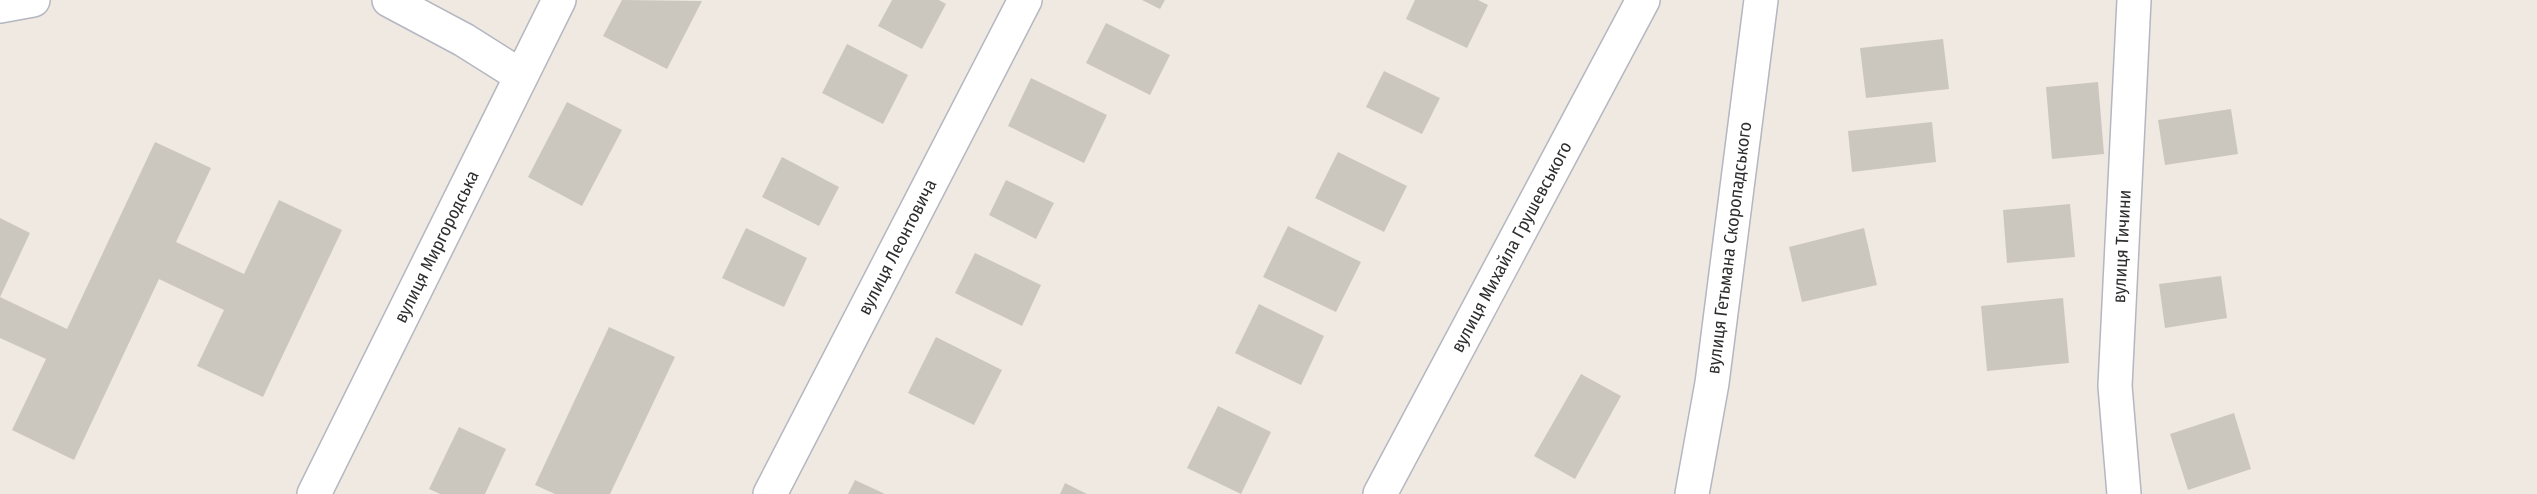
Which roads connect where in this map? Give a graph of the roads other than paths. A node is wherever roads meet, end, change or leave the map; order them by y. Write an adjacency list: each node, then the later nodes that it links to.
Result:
1 (33, 0): 8 (street)
2 (389, 0): 9 (street)
3 (559, 0): 9 (street, вулиця Миргородська)
4 (1025, 0): 11 (street, вулиця Леонтовича)
5 (1643, 0): 12 (street, вулиця Михайла Грушевського)
6 (1761, 0): 13 (street, вулиця Гетьмана Скоропадського)
7 (2134, 0): 14 (street, вулиця Тичини)
8 (0, 6)
9 (521, 76): 10 (street, вулиця Миргородська)
10 (314, 494)
11 (770, 494)
12 (1380, 494)
13 (1692, 494)
14 (2124, 494)

